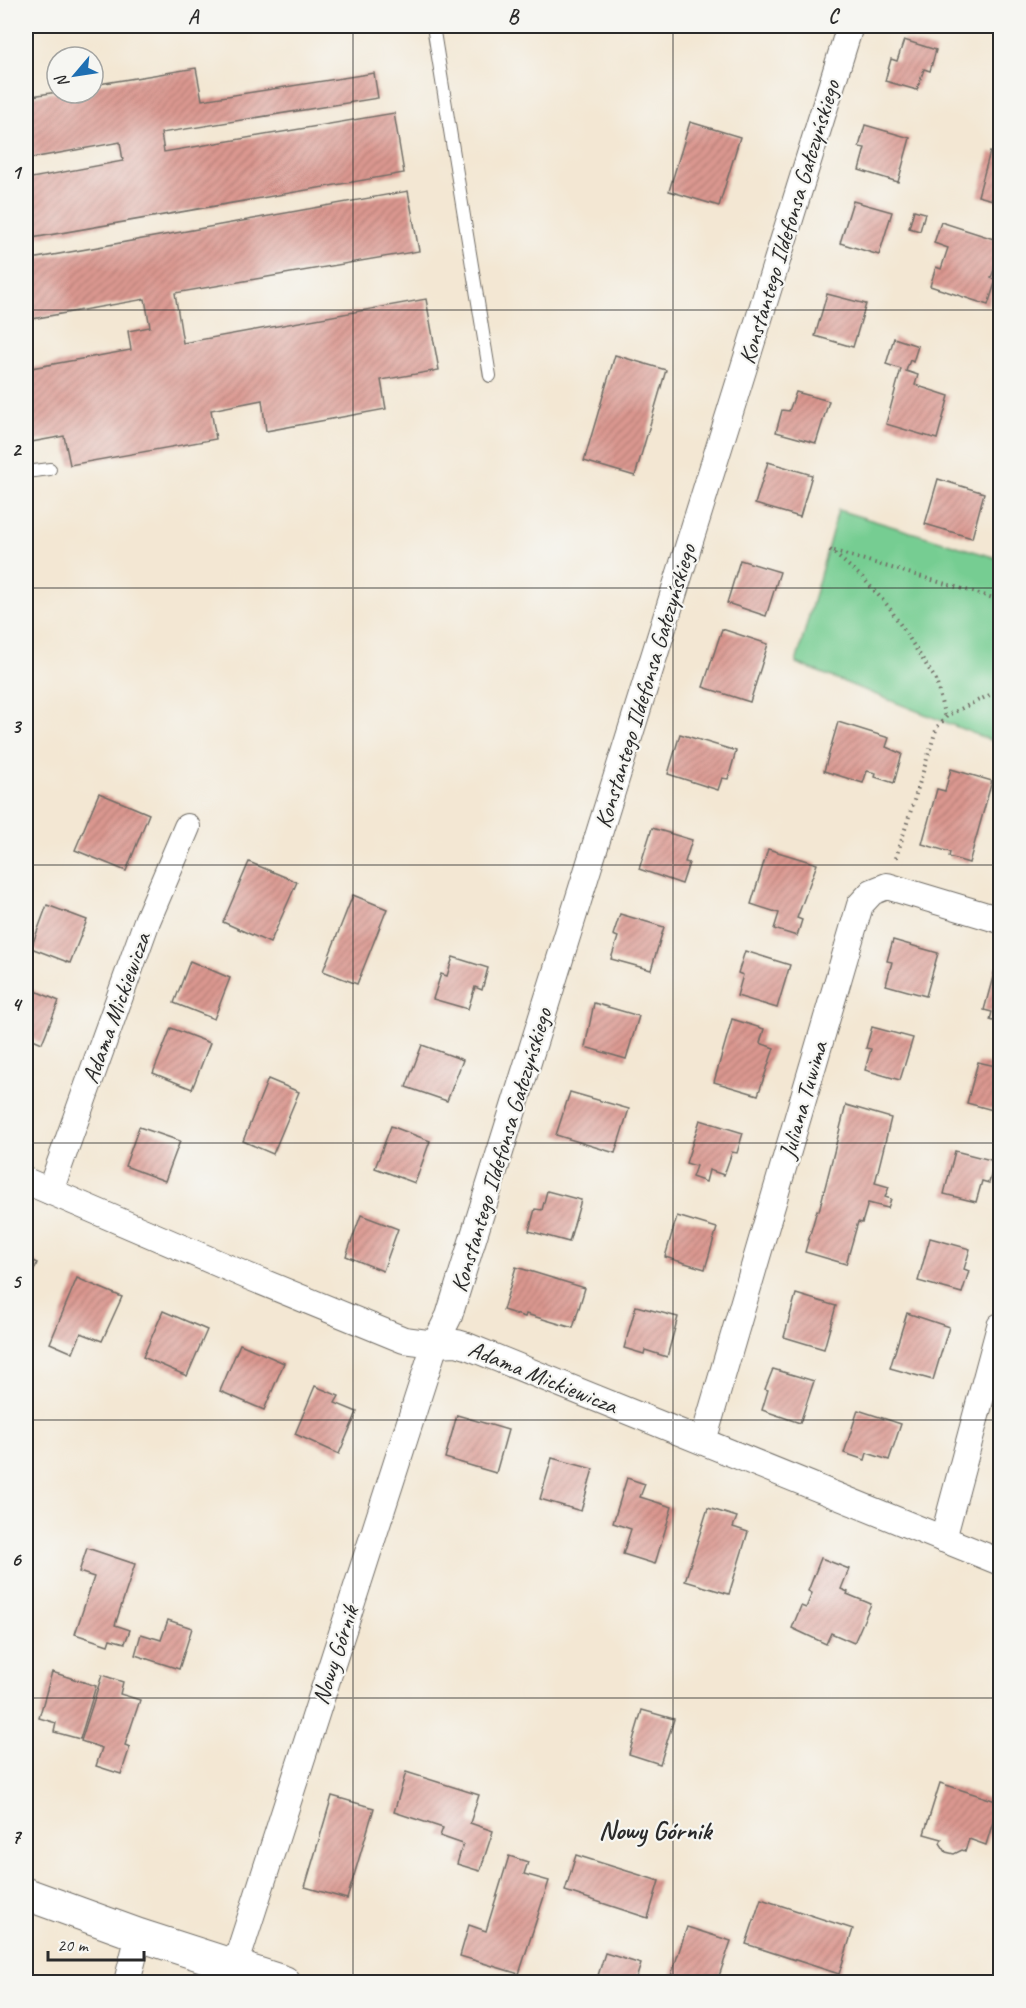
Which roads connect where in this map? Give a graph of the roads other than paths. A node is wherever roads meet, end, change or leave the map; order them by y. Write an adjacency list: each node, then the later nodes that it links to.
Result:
1 (433, 26): 3 (lane)
2 (850, 26): 11 (street, Konstantego Ildefonsa Gałczyńskiego)
3 (490, 376)
4 (50, 469): 5 (lane)
5 (26, 472)
6 (187, 827): 9 (street, Adama Mickiewicza)
7 (1000, 920): 12 (street, Juliana Tuwima)
8 (26, 1181): 9 (street, Adama Mickiewicza)
9 (50, 1191): 11 (street, Adama Mickiewicza)
10 (1000, 1326): 13 (street)
11 (435, 1344): 12 (street, Adama Mickiewicza); 17 (street, Nowy Górnik)
12 (703, 1441): 13 (street, Adama Mickiewicza)
13 (943, 1539): 14 (street, Adama Mickiewicza)
14 (1000, 1562)
15 (26, 1894): 16 (street)
16 (139, 1935): 17 (street); 18 (street)
17 (234, 1966): 19 (street)
18 (127, 1983)
19 (284, 1983)

